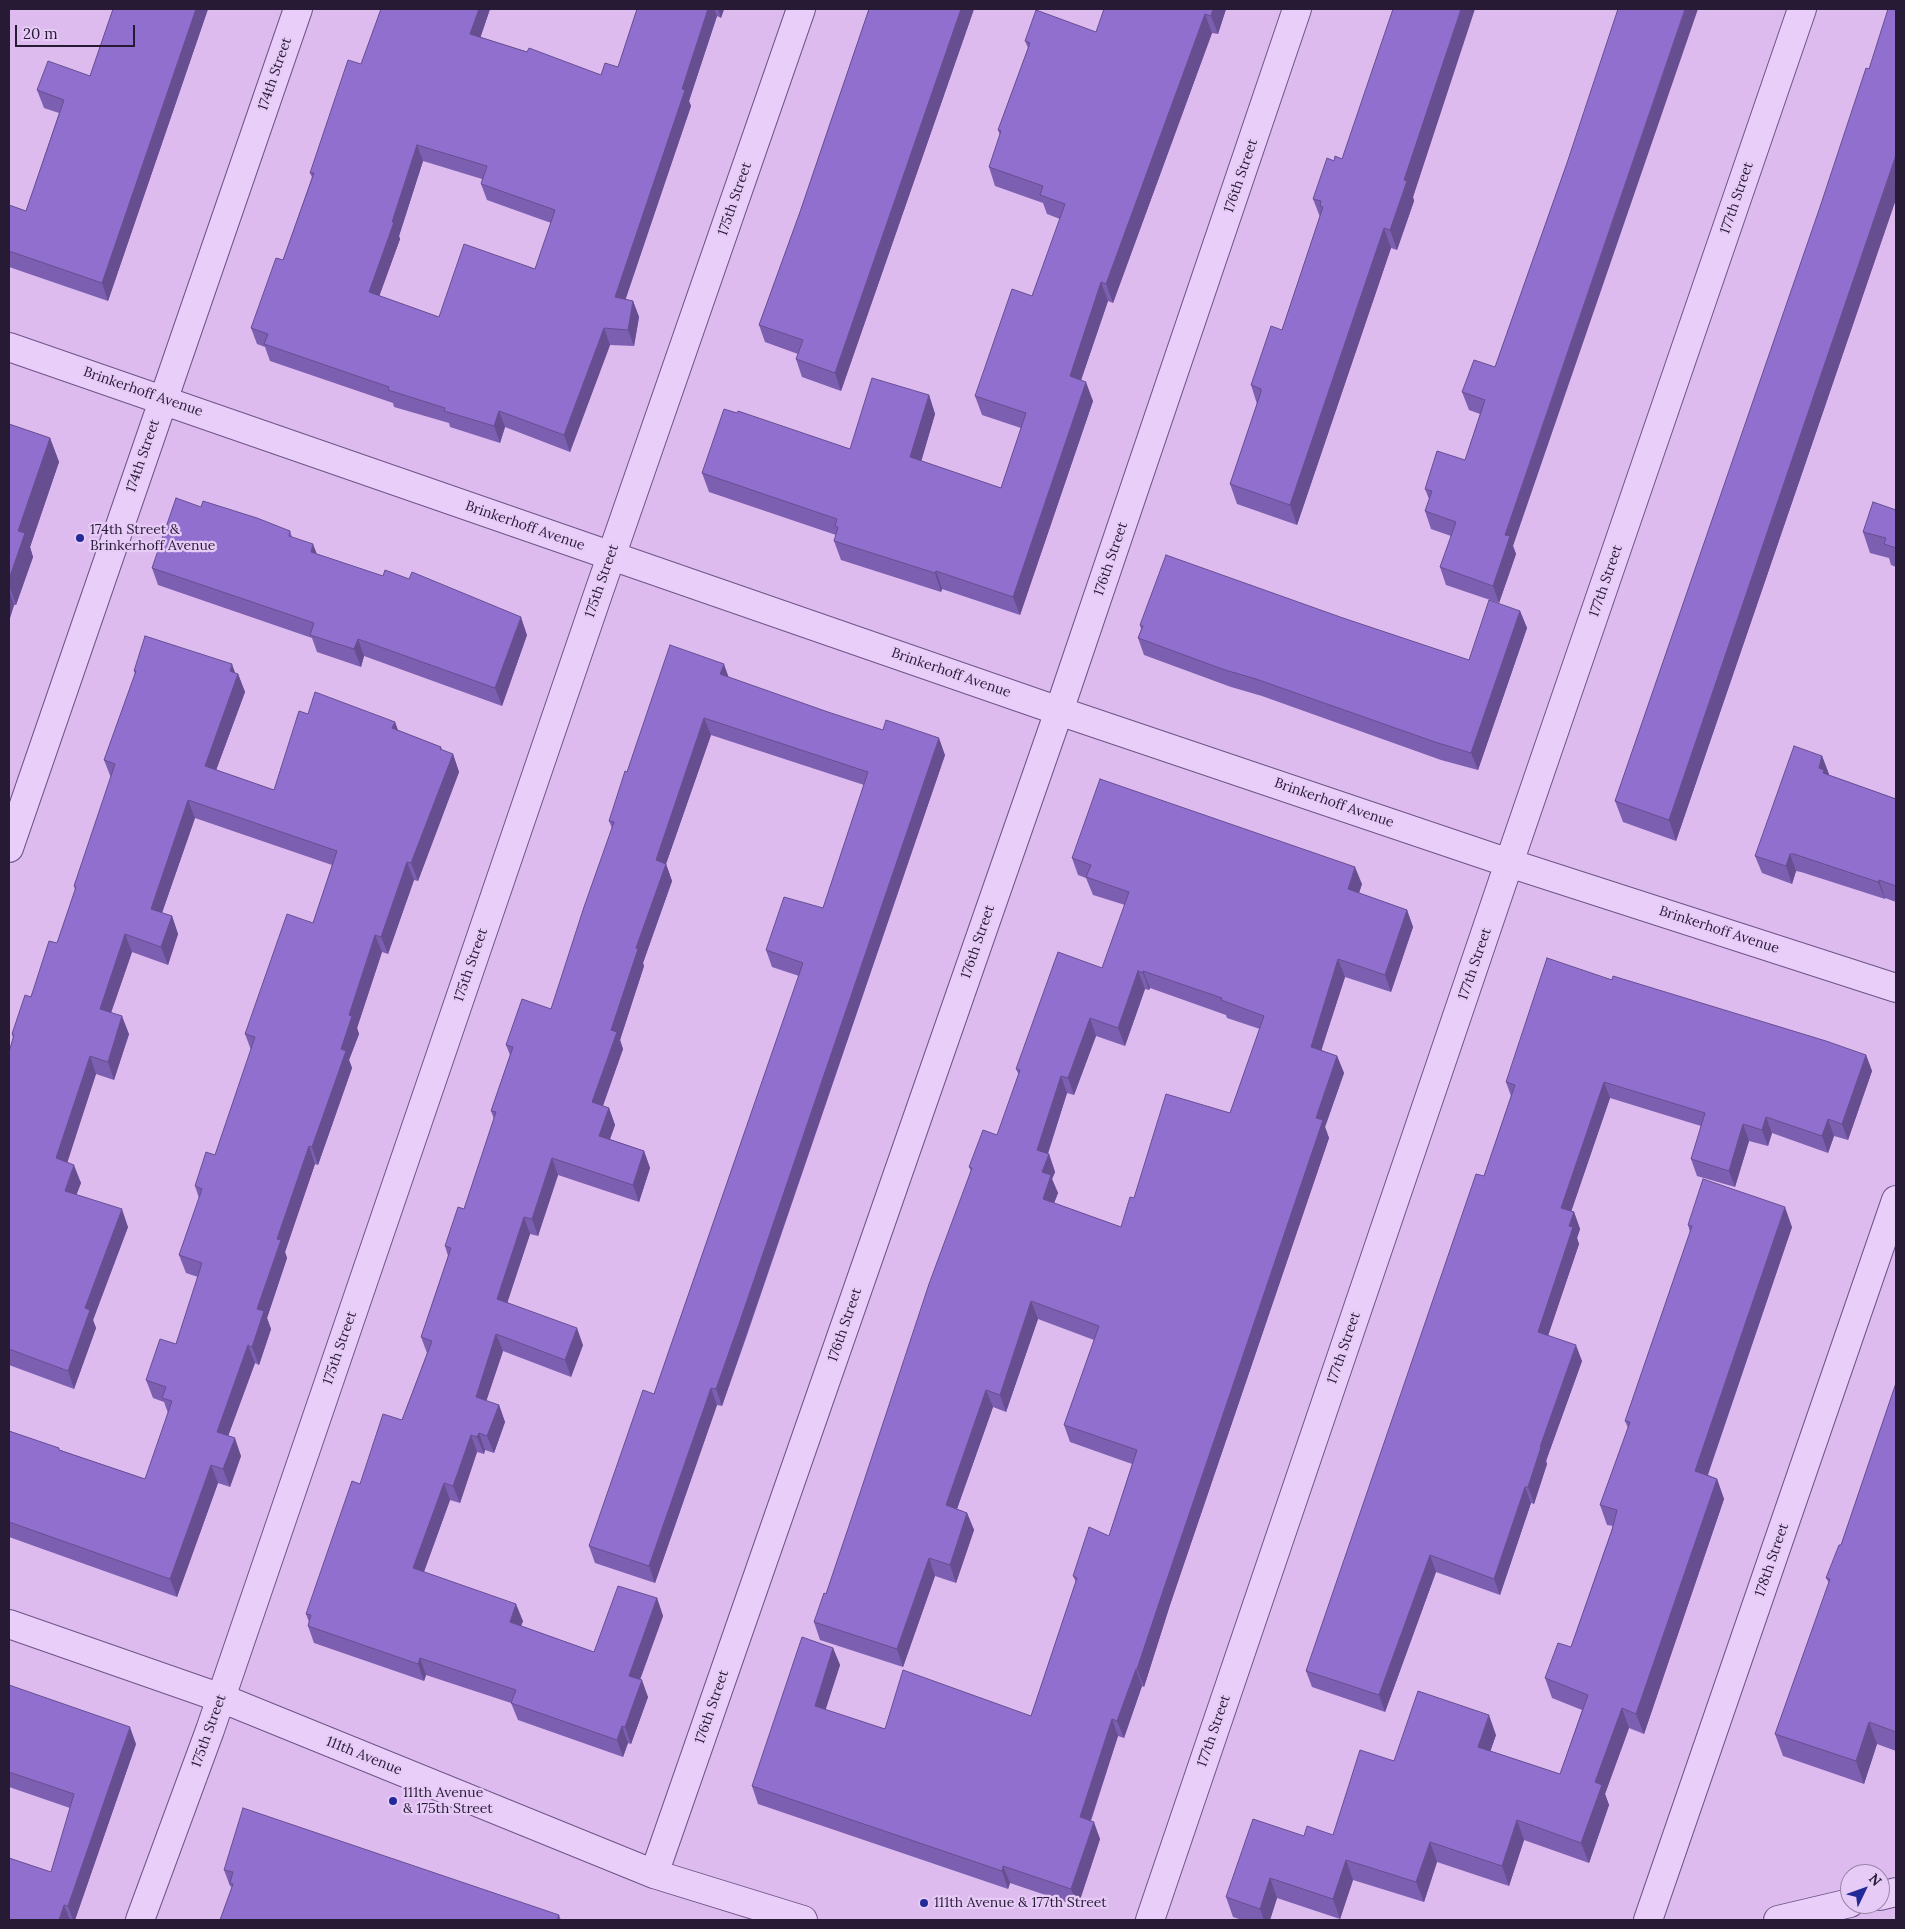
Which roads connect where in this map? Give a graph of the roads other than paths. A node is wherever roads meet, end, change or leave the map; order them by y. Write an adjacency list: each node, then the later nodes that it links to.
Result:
1 (298, 9): 6 (street, 174th Street)
2 (801, 9): 7 (street, 175th Street)
3 (1297, 9): 8 (street, 176th Street)
4 (1802, 9): 10 (street, 177th Street)
5 (9, 347): 6 (street, Brinkerhoff Avenue)
6 (163, 399): 7 (street, Brinkerhoff Avenue); 9 (street, 174th Street)
7 (611, 557): 8 (street, Brinkerhoff Avenue); 14 (street, 175th Street)
8 (1059, 711): 10 (street, Brinkerhoff Avenue); 15 (street, 176th Street)
9 (9, 848)
10 (1509, 863): 11 (street, Brinkerhoff Avenue); 19 (street, 177th Street)
11 (1896, 988)
12 (1896, 1200): 20 (street, 178th Street)
13 (9, 1624): 14 (street, 111th Avenue)
14 (221, 1698): 15 (street, 111th Avenue); 17 (street, 175th Street)
15 (654, 1874): 18 (street, 111th Avenue)
16 (1840, 1905): 21 (street)
17 (140, 1920)
18 (803, 1920)
19 (1150, 1920)
20 (1648, 1920)
21 (1778, 1920)

